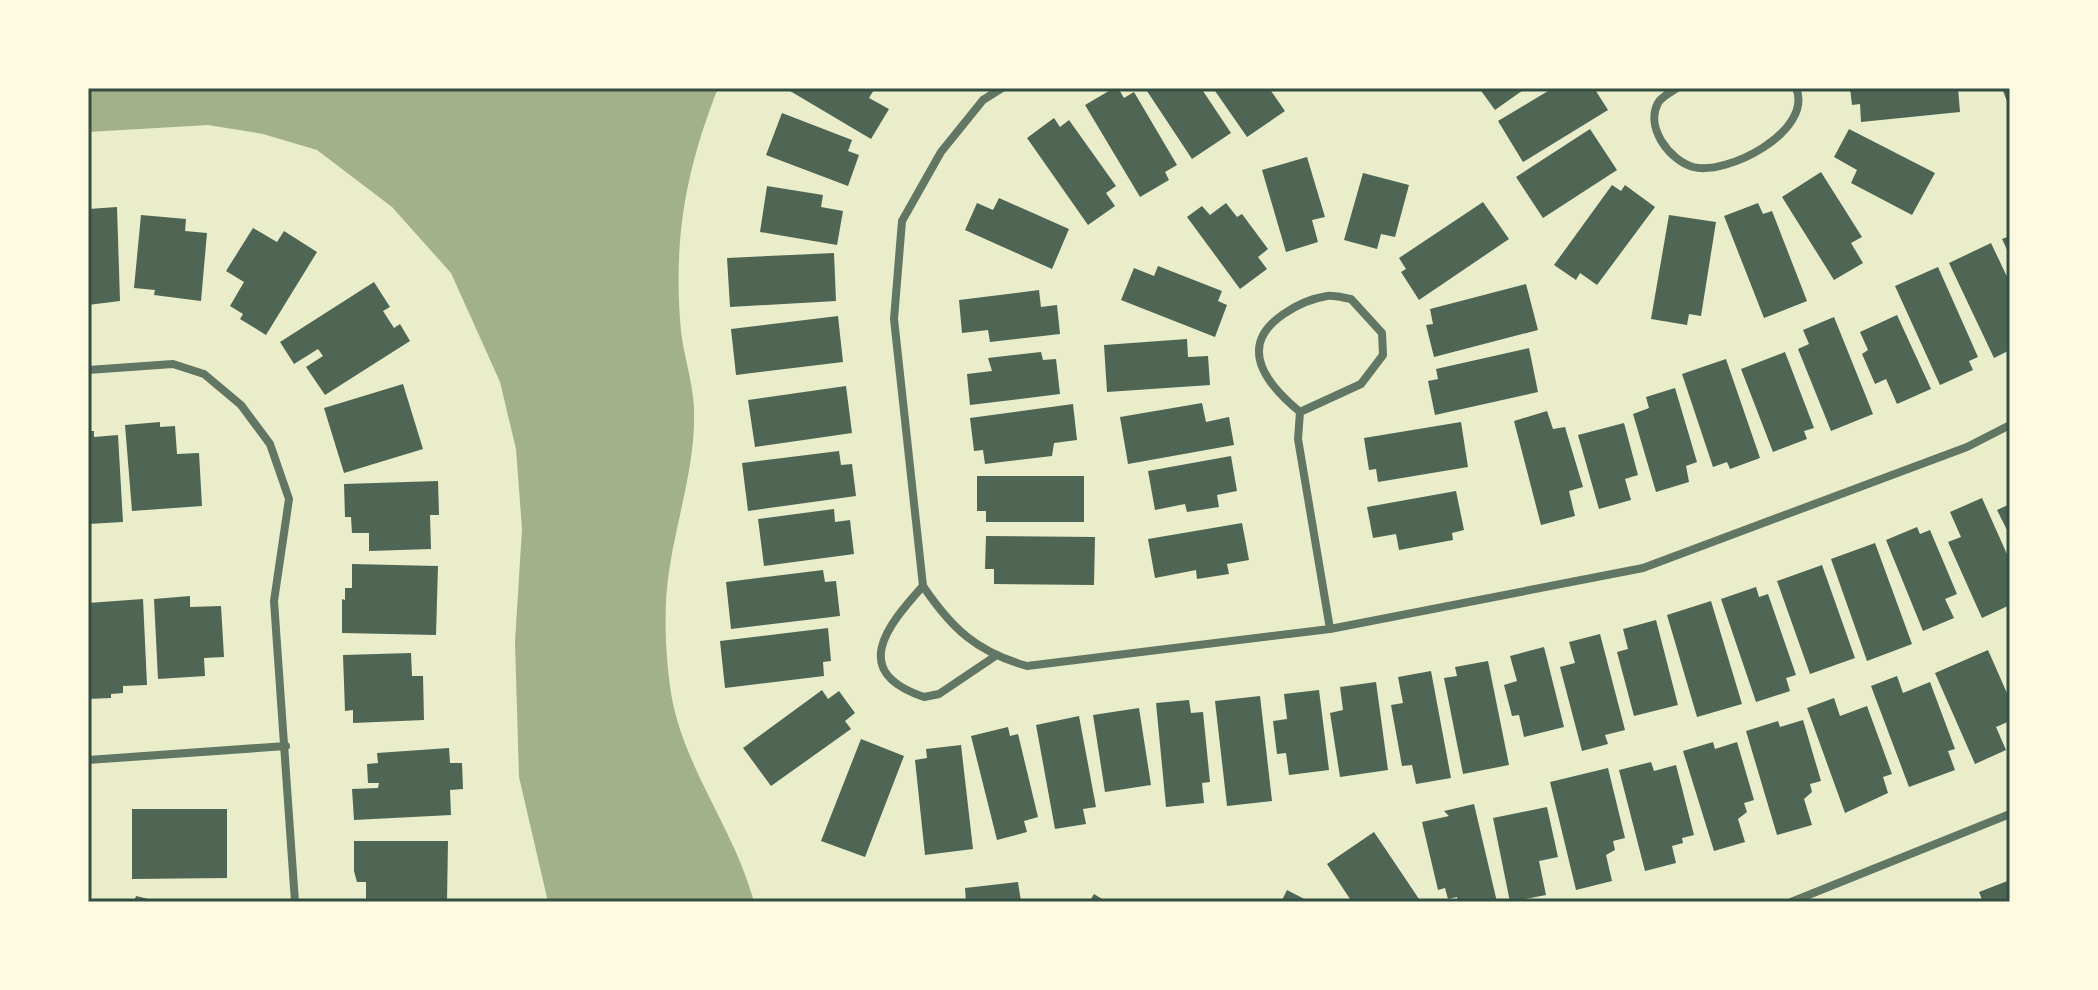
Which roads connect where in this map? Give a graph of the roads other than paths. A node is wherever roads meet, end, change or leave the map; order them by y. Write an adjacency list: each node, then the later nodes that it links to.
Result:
1 (1002, 88): 7 (street)
2 (1677, 88): 3 (street)
3 (1796, 88)
4 (88, 370): 10 (street)
5 (1300, 412): 5 (street); 8 (street)
6 (2010, 425): 8 (street)
7 (923, 586): 9 (street); 9 (street)
8 (1330, 629): 9 (street)
9 (994, 657)
10 (286, 746): 11 (street); 13 (street)
11 (88, 760)
12 (2010, 814): 14 (street)
13 (295, 902)
14 (1791, 902)

